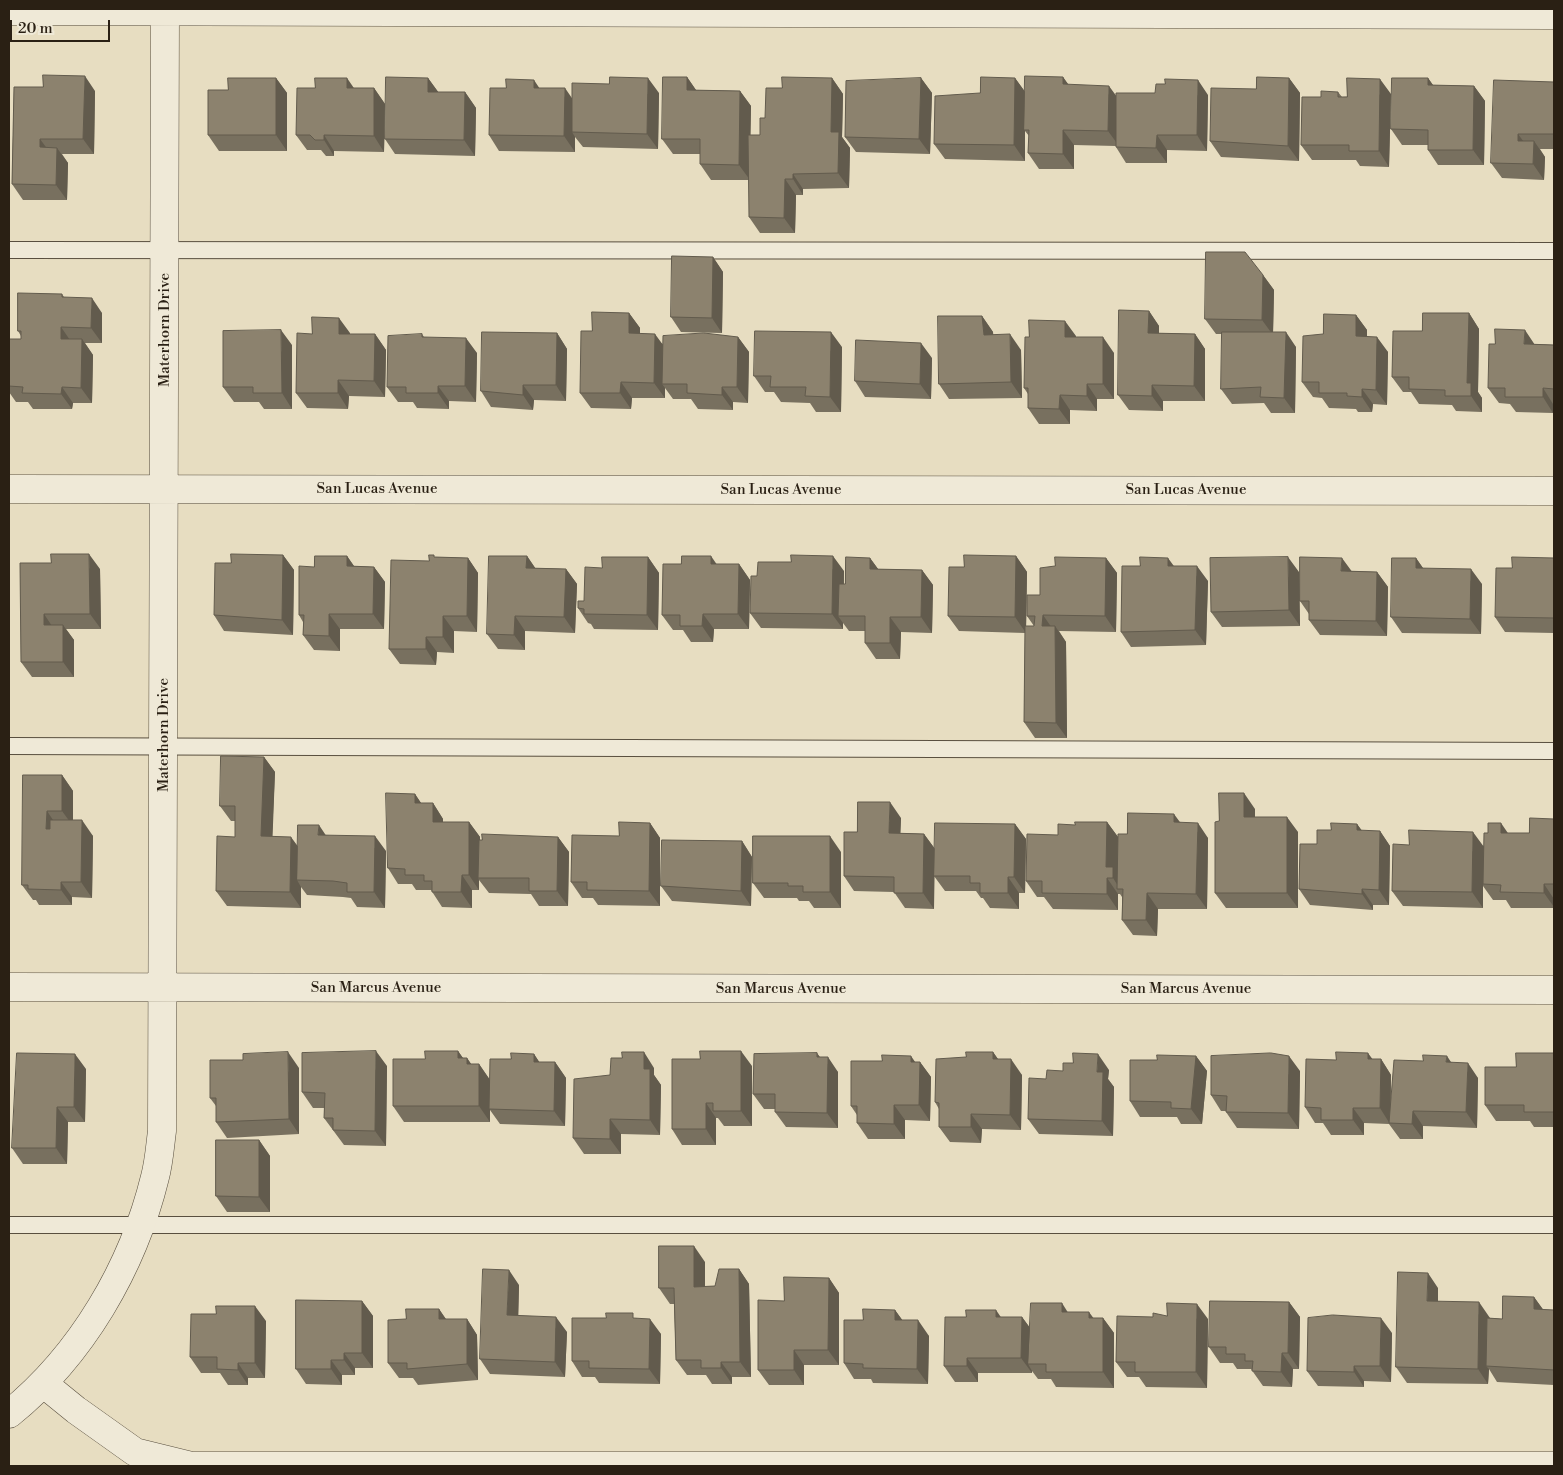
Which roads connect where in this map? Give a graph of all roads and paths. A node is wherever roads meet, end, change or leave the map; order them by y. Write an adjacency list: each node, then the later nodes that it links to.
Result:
1 (165, 10): 2 (street); 3 (street); 6 (street, Materhorn Drive)
2 (9, 11)
3 (1554, 15)
4 (9, 250): 6 (lane)
5 (1554, 250): 6 (lane)
6 (164, 252): 8 (street, Materhorn Drive)
7 (9, 489): 8 (street, San Lucas Avenue)
8 (165, 489): 9 (street, San Lucas Avenue); 11 (street, Materhorn Drive)
9 (1554, 491)
10 (9, 746): 11 (lane)
11 (164, 747): 12 (lane); 14 (street, Materhorn Drive)
12 (1554, 751)
13 (9, 987): 14 (street, San Marcus Avenue)
14 (163, 988): 15 (street, San Marcus Avenue); 17 (street, Materhorn Drive)
15 (1554, 990)
16 (9, 1225): 17 (lane)
17 (141, 1225): 18 (lane); 19 (street, Materhorn Drive)
18 (1554, 1225)
19 (44, 1384): 20 (street, Materhorn Drive); 21 (street)
20 (9, 1414)
21 (1554, 1466)

